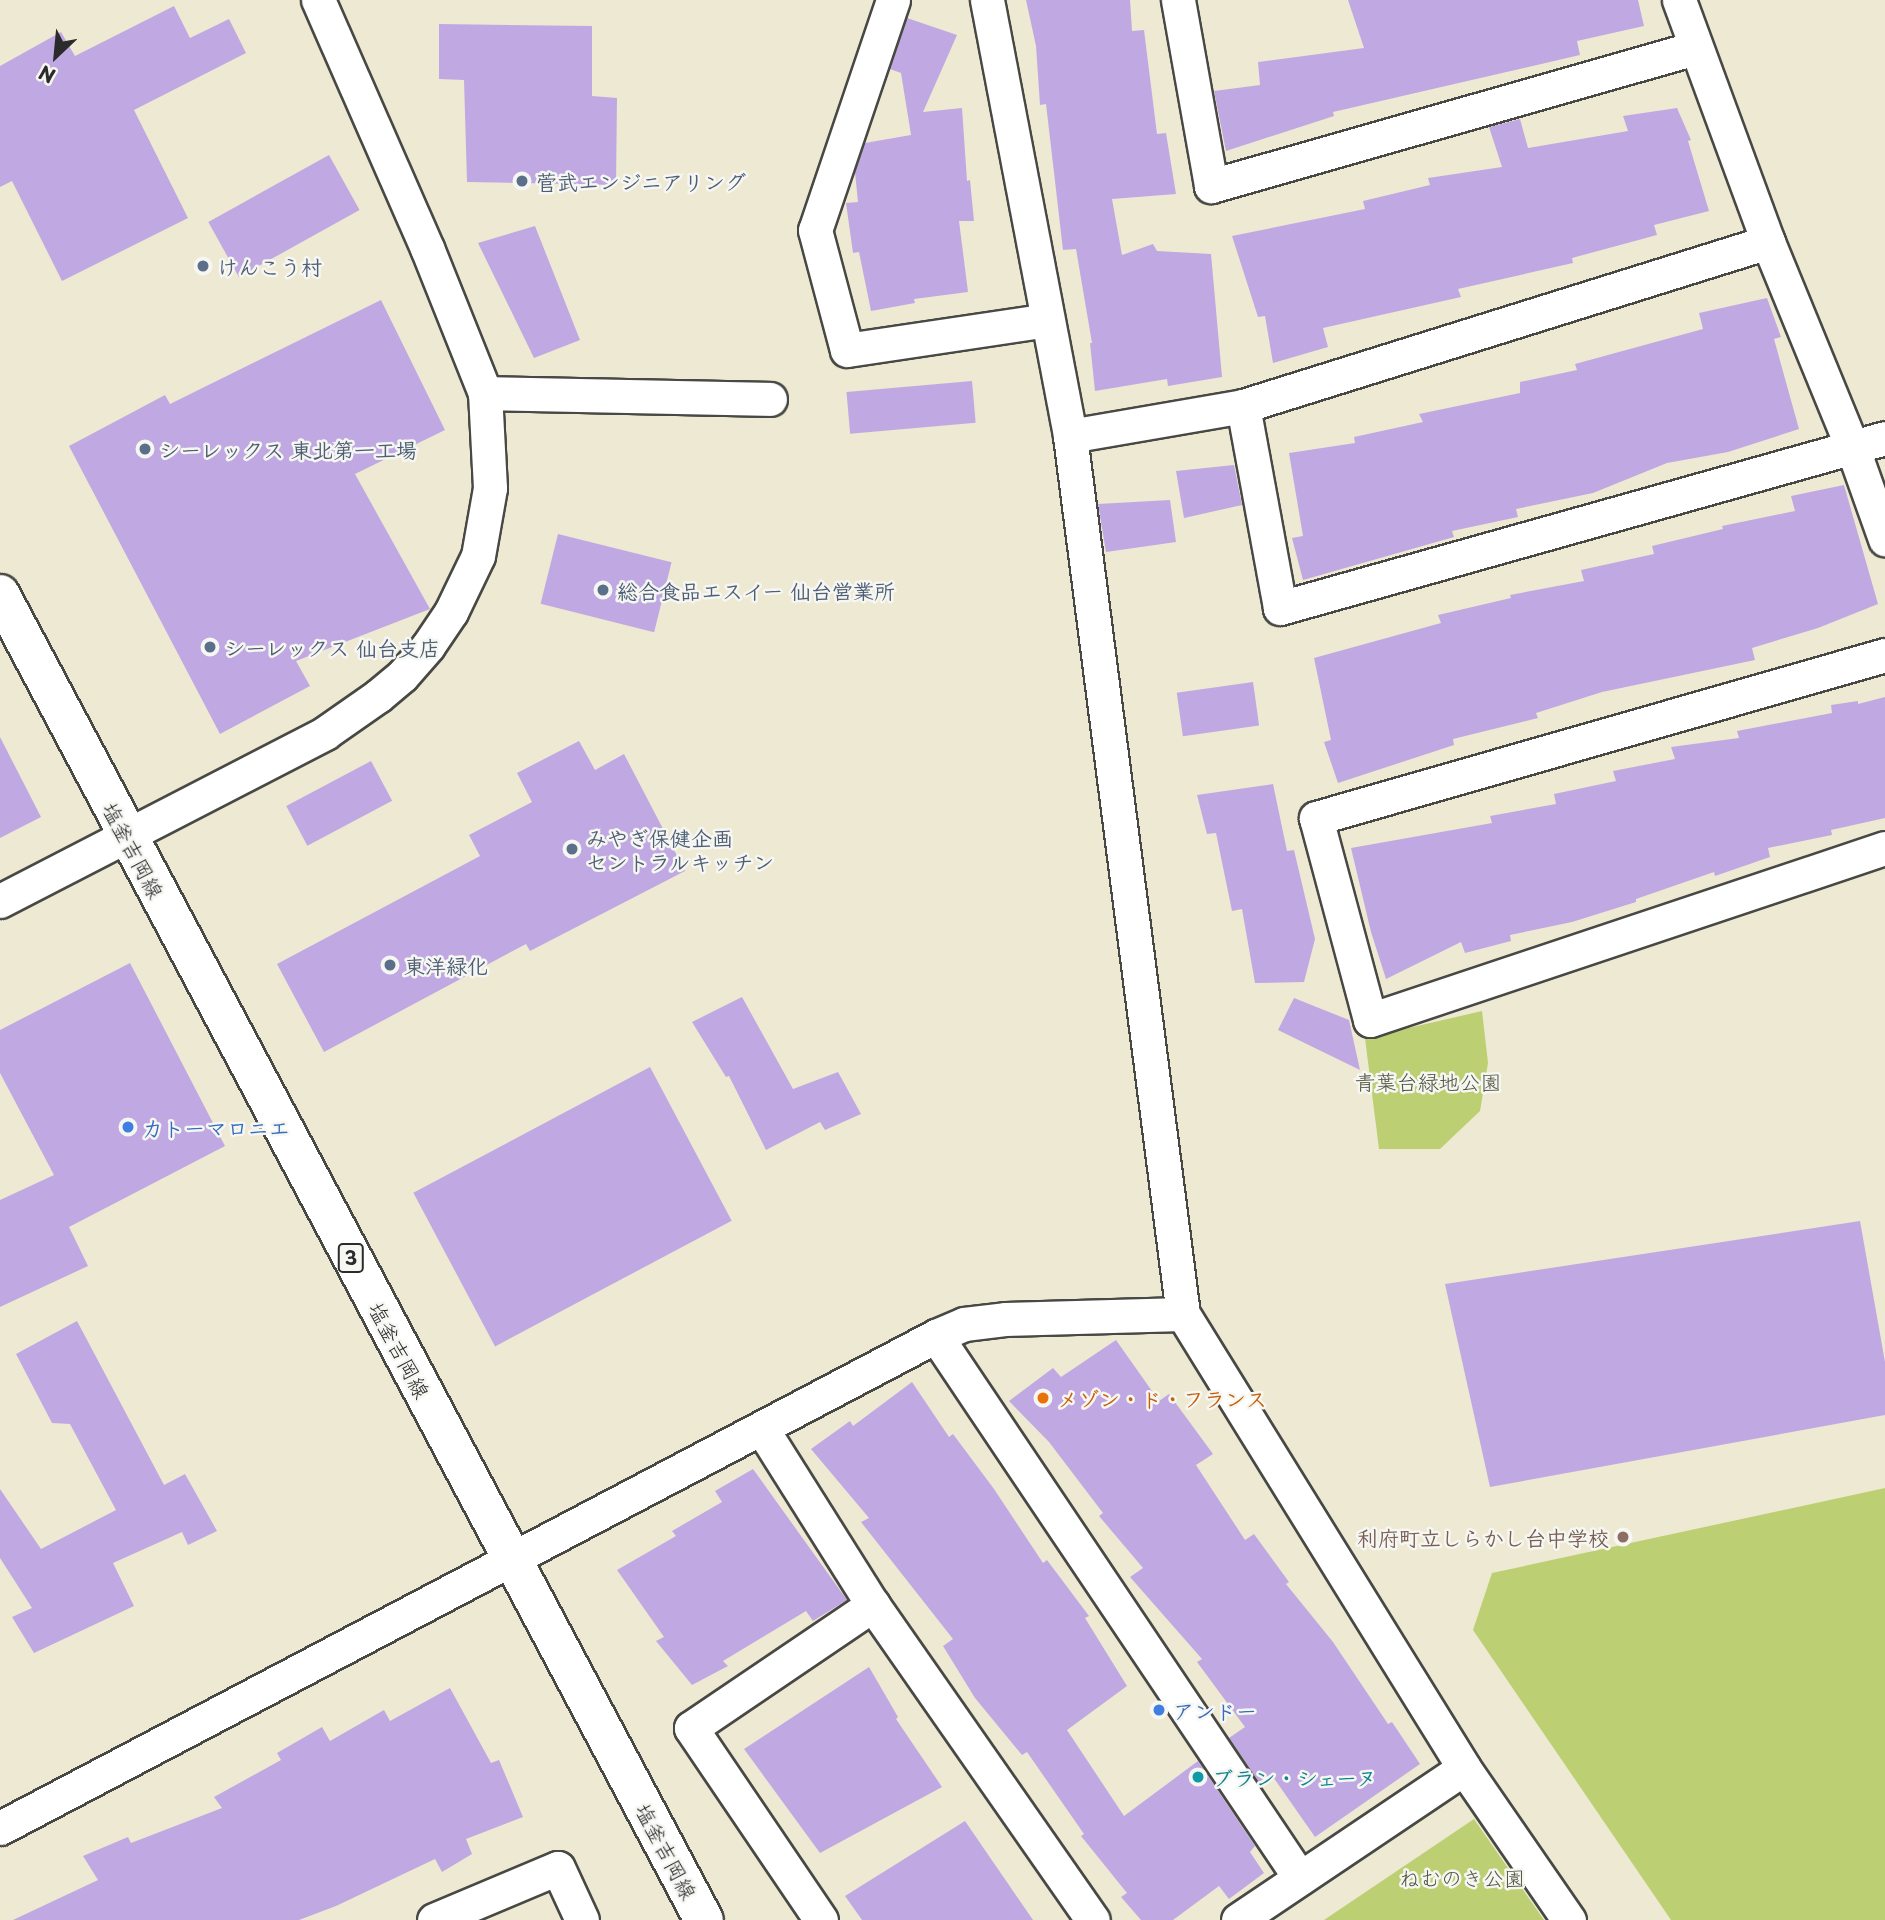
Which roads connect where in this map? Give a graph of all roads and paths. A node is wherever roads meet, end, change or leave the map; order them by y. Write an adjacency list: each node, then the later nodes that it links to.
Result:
1 (318, 0): 9 (street)
2 (893, 0): 8 (street)
3 (987, 0): 8 (street)
4 (1178, 0): 6 (street)
5 (1679, 0): 6 (street)
6 (1695, 48): 7 (street)
7 (1768, 242): 11 (street); 14 (street)
8 (1047, 320): 12 (street)
9 (485, 393): 10 (street); 18 (street)
10 (770, 399)
11 (1244, 406): 12 (street); 14 (street)
12 (1070, 436): 21 (street)
13 (1885, 438): 14 (street)
14 (1853, 449): 15 (street)
15 (1885, 539)
16 (0, 594): 18 (main road, 塩釜吉岡線 / 3)
17 (1885, 654): 19 (street)
18 (125, 834): 20 (street); 24 (main road, 塩釜吉岡線 / 3)
19 (1885, 848)
20 (0, 901)
21 (1183, 1314): 22 (street); 26 (street)
22 (936, 1336): 23 (street); 28 (street)
23 (762, 1429): 24 (street); 25 (street)
24 (512, 1560): 27 (street); 31 (main road, 塩釜吉岡線 / 3)
25 (873, 1605): 32 (street); 33 (street)
26 (1464, 1768): 28 (street); 35 (street)
27 (0, 1828)
28 (1300, 1878): 34 (street)
29 (433, 1920): 30 (street)
30 (582, 1920)
31 (704, 1920)
32 (821, 1920)
33 (1093, 1920)
34 (1238, 1920)
35 (1569, 1920)

